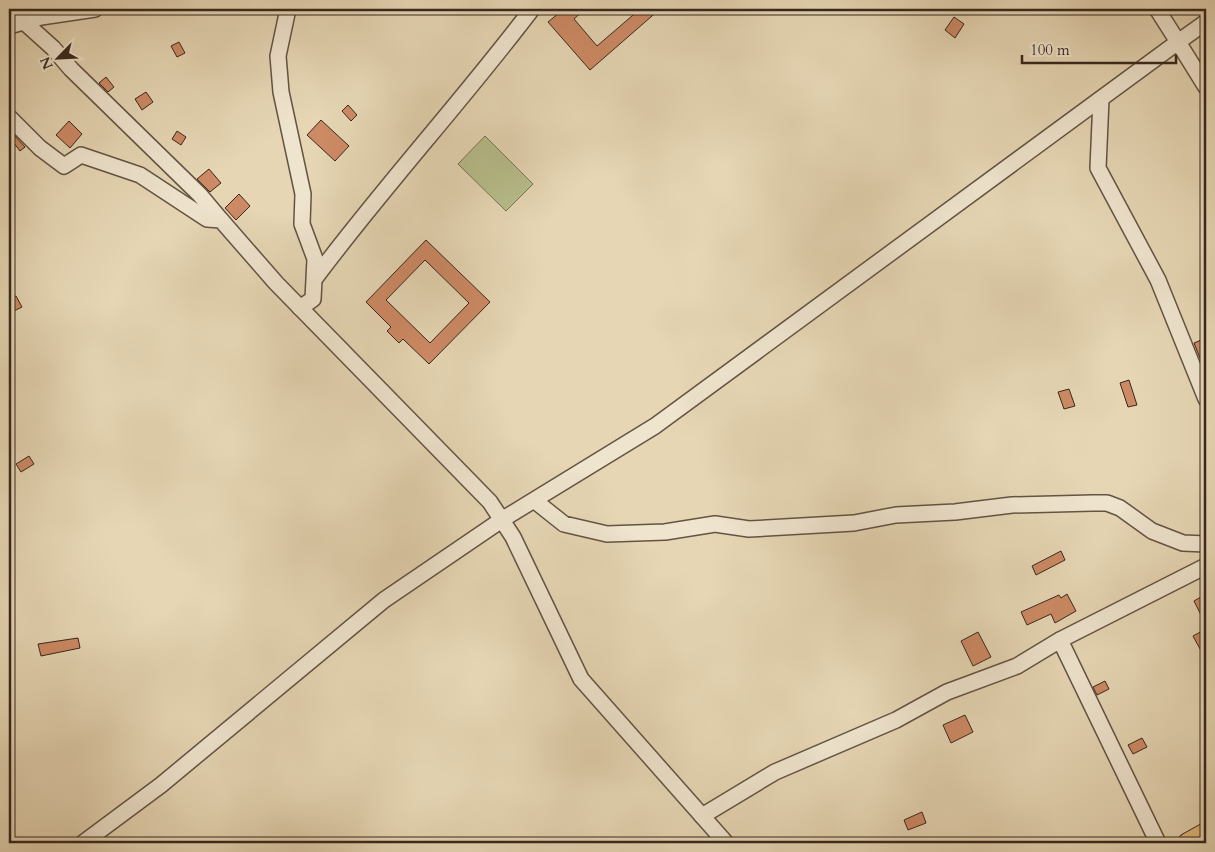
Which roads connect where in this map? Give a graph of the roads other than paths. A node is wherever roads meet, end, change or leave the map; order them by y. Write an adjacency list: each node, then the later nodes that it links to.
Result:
1 (14, 9): 6 (street)
2 (94, 9): 6 (street)
3 (288, 9): 14 (street)
4 (532, 9): 14 (street)
5 (1157, 9): 9 (street)
6 (23, 21): 8 (street); 13 (street)
7 (1206, 22): 9 (street)
8 (9, 26)
9 (1178, 42): 10 (street); 11 (street)
10 (1206, 86)
11 (1101, 99): 17 (street); 18 (street)
12 (9, 117): 13 (street)
13 (221, 220): 15 (street)
14 (315, 280): 15 (street); 16 (street)
15 (290, 294): 16 (street)
16 (300, 308): 19 (street)
17 (1206, 399)
18 (536, 500): 19 (street); 20 (street)
19 (502, 519): 23 (street); 25 (street)
20 (1206, 544)
21 (1206, 566): 22 (street)
22 (1060, 640): 23 (street); 27 (street)
23 (702, 816): 26 (street)
24 (1206, 833): 28 (main road)
25 (83, 843)
26 (726, 843)
27 (1158, 843)
28 (1188, 843)

